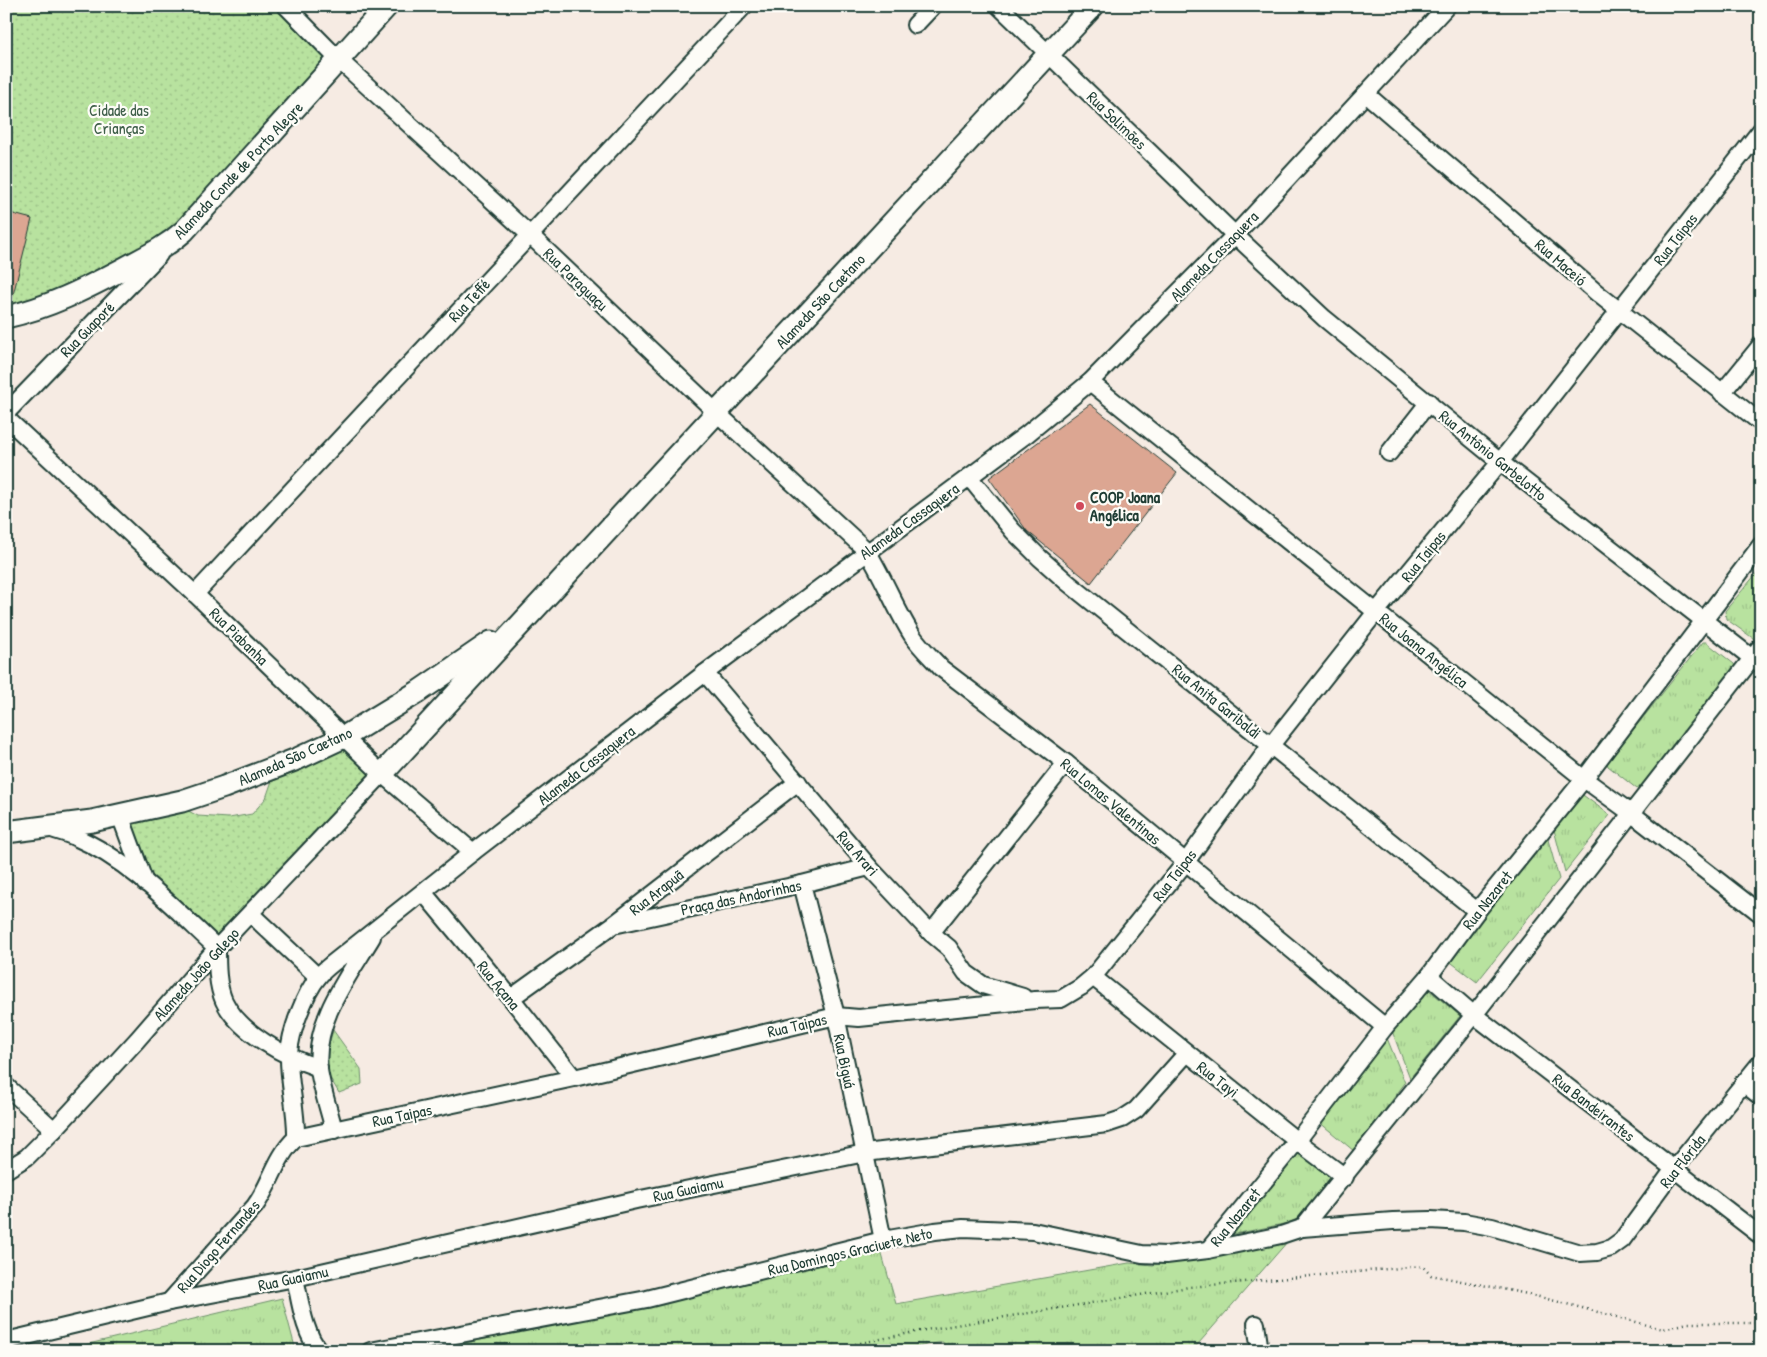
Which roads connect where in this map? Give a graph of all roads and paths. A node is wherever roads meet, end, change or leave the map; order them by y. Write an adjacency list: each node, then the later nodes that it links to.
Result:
1 (286, 6): 10 (street, Rua Paraguaçu)
2 (387, 6): 10 (main road, Alameda Conde de Porto Alegre)
3 (744, 6): 13 (street, Rua Teffé)
4 (933, 6): 8 (street)
5 (998, 6): 9 (street, Rua Solimões)
6 (1094, 6): 9 (main road, Alameda São Caetano)
7 (1447, 6): 11 (street, Alameda Cassaquera)
8 (915, 25)
9 (1049, 54): 14 (street, Rua Solimões); 23 (main road, Alameda São Caetano)
10 (339, 60): 13 (street, Rua Paraguaçu); 15 (main road, Alameda Conde de Porto Alegre)
11 (1366, 94): 14 (street, Alameda Cassaquera); 16 (street, Rua Maceió)
12 (1761, 130): 16 (street, Rua Taipas)
13 (530, 234): 23 (street, Rua Paraguaçu); 31 (street, Rua Teffé)
14 (1235, 235): 19 (street, Alameda Cassaquera); 21 (street, Rua Antônio Garbelotto)
15 (168, 245): 17 (main road, Alameda Conde de Porto Alegre); 22 (street, Rua Guaporé)
16 (1619, 311): 20 (street, Rua Maceió); 27 (street, Rua Taipas)
17 (6, 317)
18 (1761, 345): 20 (street)
19 (1090, 382): 28 (street, Alameda Cassaquera); 33 (street, Rua Joana Angélica)
20 (1722, 393): 25 (street, Rua Maceió)
21 (1429, 402): 26 (street); 27 (street, Rua Antônio Garbelotto)
22 (6, 413)
23 (717, 413): 30 (street, Rua Paraguaçu); 32 (main road, Alameda São Caetano)
24 (6, 418): 31 (street, Rua Piabanha)
25 (1761, 423)
26 (1389, 453)
27 (1500, 462): 33 (street, Rua Taipas); 34 (street, Rua Antônio Garbelotto)
28 (969, 477): 30 (street, Alameda Cassaquera); 38 (street, Rua Anita Garibaldi)
29 (1761, 545): 34 (street, Rua Nazaret)
30 (867, 552): 36 (street, Alameda Cassaquera); 39 (street, Rua Lomas Valentinas)
31 (195, 594): 37 (street, Rua Piabanha)
32 (548, 597): 37 (main road, Alameda São Caetano); 40 (main road, Alameda São Caetano)
33 (1376, 612): 38 (street, Rua Taipas); 41 (street, Rua Joana Angélica)
34 (1703, 620): 35 (street, Rua Antônio Garbelotto); 41 (street, Rua Nazaret)
35 (1758, 657): 43 (street)
36 (705, 673): 42 (street, Rua Arari); 47 (street, Alameda Cassaquera)
37 (344, 737): 40 (street, Rua Piabanha); 44 (main road, Alameda São Caetano)
38 (1271, 744): 48 (street, Rua Taipas); 53 (street, Rua Anita Garibaldi)
39 (1066, 763): 48 (street, Rua Lomas Valentinas); 58 (street)
40 (382, 774): 47 (street, Rua Piabanha); 54 (street, Alameda João Galego)
41 (1584, 779): 43 (street, Rua Joana Angélica); 53 (street, Rua Nazaret)
42 (798, 782): 49 (street, Rua Arari); 56 (street, Rua Arapuã)
43 (1631, 813): 55 (street, Rua Joana Angélica); 65 (street)
44 (120, 815): 45 (main road, Alameda São Caetano); 50 (street)
45 (47, 827): 46 (main road, Alameda São Caetano); 50 (street)
46 (6, 832)
47 (473, 852): 52 (street, Alameda Cassaquera)
48 (1185, 863): 62 (street, Rua Taipas); 67 (street, Rua Lomas Valentinas)
49 (869, 867): 51 (street, Praça das Andorinhas); 58 (street, Rua Arari)
50 (145, 883): 59 (street)
51 (802, 884): 56 (street, Praça das Andorinhas); 66 (street, Rua Biguá)
52 (423, 892): 57 (street, Alameda Cassaquera); 63 (street, Rua Açana)
53 (1477, 911): 60 (street, Rua Nazaret)
54 (251, 914): 59 (street, Alameda João Galego); 61 (street)
55 (1761, 914)
56 (613, 925): 63 (street, Rua Arapuã)
57 (379, 927): 61 (street, Alameda Cassaquera); 71 (street)
58 (931, 932): 64 (street, Rua Arari)
59 (217, 948): 69 (street); 76 (street, Alameda João Galego)
60 (1430, 976): 65 (street, Rua Bandeirantes); 67 (street, Rua Nazaret)
61 (318, 977): 69 (street)
62 (1093, 977): 64 (street, Rua Taipas); 68 (street, Rua Tayi)
63 (511, 998): 72 (street, Rua Açana)
64 (1035, 1000): 66 (street, Rua Taipas)
65 (1474, 1015): 81 (street, Rua Bandeirantes); 83 (street)
66 (836, 1016): 72 (street, Rua Taipas); 80 (street, Rua Biguá)
67 (1385, 1027): 79 (street, Rua Nazaret)
68 (1186, 1054): 79 (street, Rua Tayi); 80 (street, Rua Guaiamu)
69 (289, 1055): 71 (street); 78 (street)
70 (1761, 1062): 73 (street, Rua Flórida)
71 (319, 1068): 77 (street)
72 (574, 1078): 77 (street, Rua Taipas)
73 (1743, 1083): 75 (street); 81 (street, Rua Flórida)
74 (6, 1086): 76 (street)
75 (1761, 1096)
76 (54, 1130): 82 (street, Alameda João Galego)
77 (334, 1130): 78 (street, Rua Taipas)
78 (296, 1138): 90 (street, Rua Diogo Fernandes)
79 (1296, 1142): 83 (street, Rua Tayi); 87 (street, Rua Nazaret)
80 (865, 1153): 86 (street, Rua Biguá); 89 (street, Rua Guaiamu)
81 (1674, 1169): 85 (street, Rua Bandeirantes); 88 (street, Rua Flórida)
82 (6, 1170)
83 (1345, 1177): 84 (street)
84 (1302, 1228): 87 (street, Rua Domingos Graciuete Neto); 88 (street, Rua Domingos Graciuete Neto)
85 (1761, 1236)
86 (883, 1240): 87 (street, Rua Domingos Graciuete Neto); 95 (street, Rua Domingos Graciuete Neto)
87 (1208, 1250)
88 (1597, 1252)
89 (295, 1278): 90 (street, Rua Guaiamu); 94 (street)
90 (169, 1302): 93 (street, Rua Guaiamu)
91 (1761, 1323): 97 (path)
92 (1256, 1324): 98 (street)
93 (6, 1341)
94 (320, 1351)
95 (370, 1351)
96 (764, 1351): 97 (path)
97 (819, 1351)
98 (1260, 1351)

